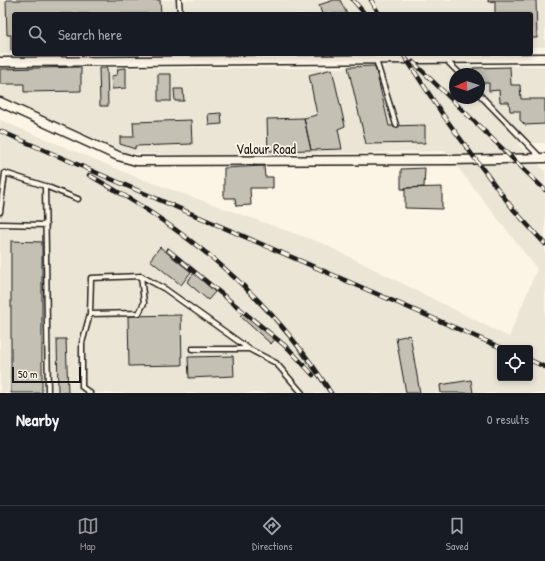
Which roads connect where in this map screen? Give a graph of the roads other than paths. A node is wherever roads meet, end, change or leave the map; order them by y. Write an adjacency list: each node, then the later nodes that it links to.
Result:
1 (179, 0): 2 (lane)
2 (180, 12)
3 (171, 57): 5 (street); 7 (street)
4 (545, 58): 6 (street)
5 (376, 60): 6 (street); 11 (lane)
6 (446, 60): 8 (lane)
7 (0, 62)
8 (454, 68)
9 (485, 100): 12 (lane)
10 (0, 102): 12 (street, Valour Road)
11 (396, 125)
12 (543, 158)
13 (2, 172): 14 (lane); 16 (lane)
14 (45, 186): 15 (lane); 18 (lane)
15 (78, 199)
16 (0, 212)
17 (0, 224): 18 (lane)
18 (46, 225): 23 (lane)
19 (141, 276): 20 (lane); 20 (lane); 22 (lane)
20 (90, 314): 24 (lane)
21 (192, 349): 22 (lane)
22 (249, 349): 25 (lane)
23 (48, 393)
24 (90, 393)
25 (302, 393)

